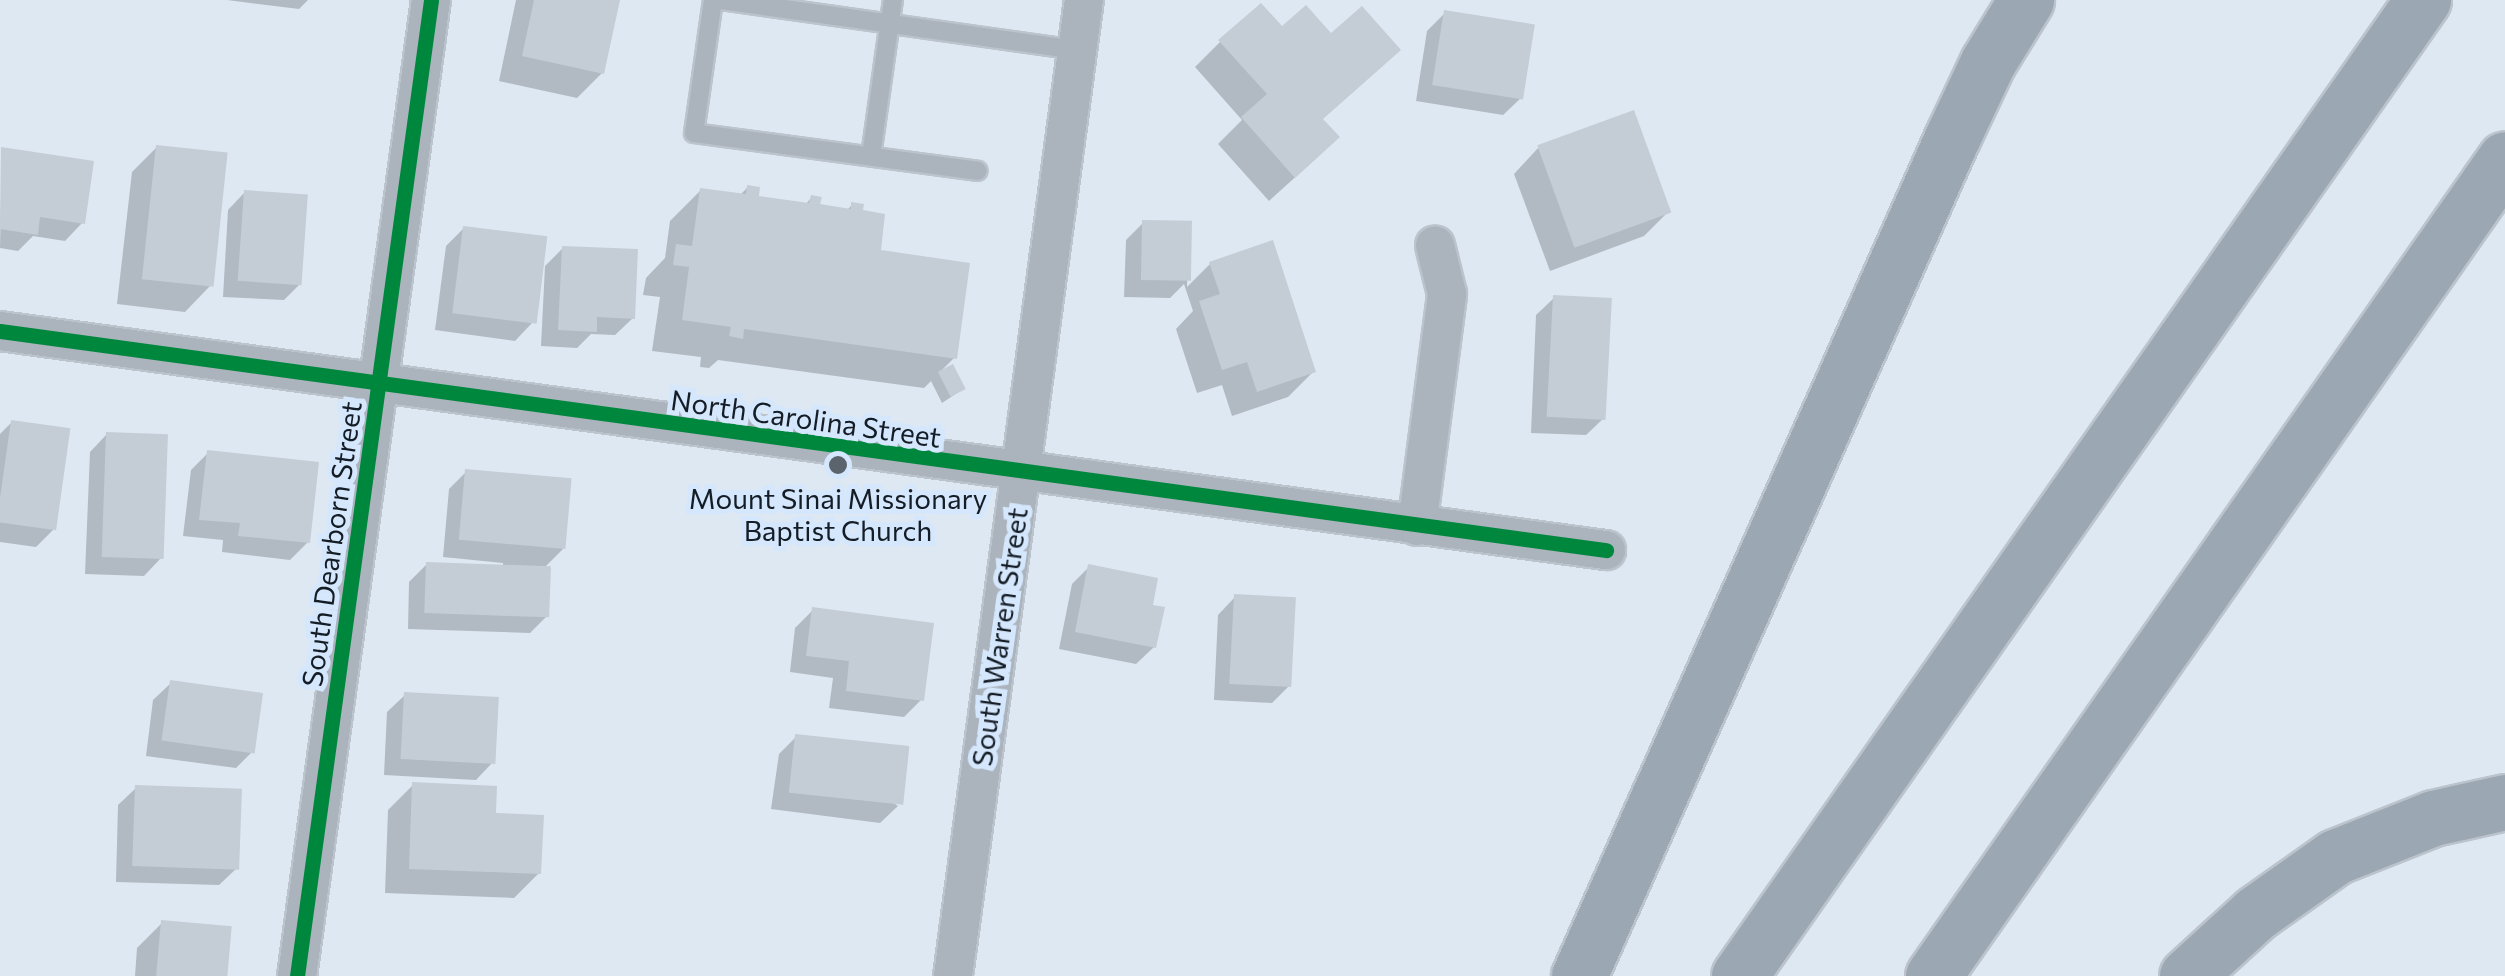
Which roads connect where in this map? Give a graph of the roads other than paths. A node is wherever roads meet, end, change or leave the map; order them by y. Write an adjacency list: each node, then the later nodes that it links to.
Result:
1 (431, 0): 16 (street, South Dearborn Street)
2 (717, 0): 8 (lane); 11 (lane)
3 (893, 0): 8 (lane)
4 (1084, 0): 9 (street, South Warren Street)
5 (1993, 0): 10 (highway)
6 (2026, 0): 10 (highway)
7 (2423, 0): 24 (highway)
8 (890, 24): 9 (lane); 11 (lane)
9 (1078, 50): 17 (street, South Warren Street)
10 (1988, 62): 23 (highway)
11 (870, 156): 13 (lane)
12 (2505, 159): 25 (highway)
13 (977, 171)
14 (1435, 245): 18 (street)
15 (0, 331): 16 (street, North Carolina Street)
16 (378, 385): 17 (street, North Carolina Street); 21 (street, South Dearborn Street)
17 (1022, 473): 18 (street, North Carolina Street); 22 (street, South Warren Street)
18 (1417, 526): 19 (street, North Carolina Street)
19 (1606, 550)
20 (2505, 802): 26 (highway)
21 (297, 976)
22 (953, 976)
23 (1579, 976)
24 (1739, 976)
25 (1934, 976)
26 (2186, 976)

